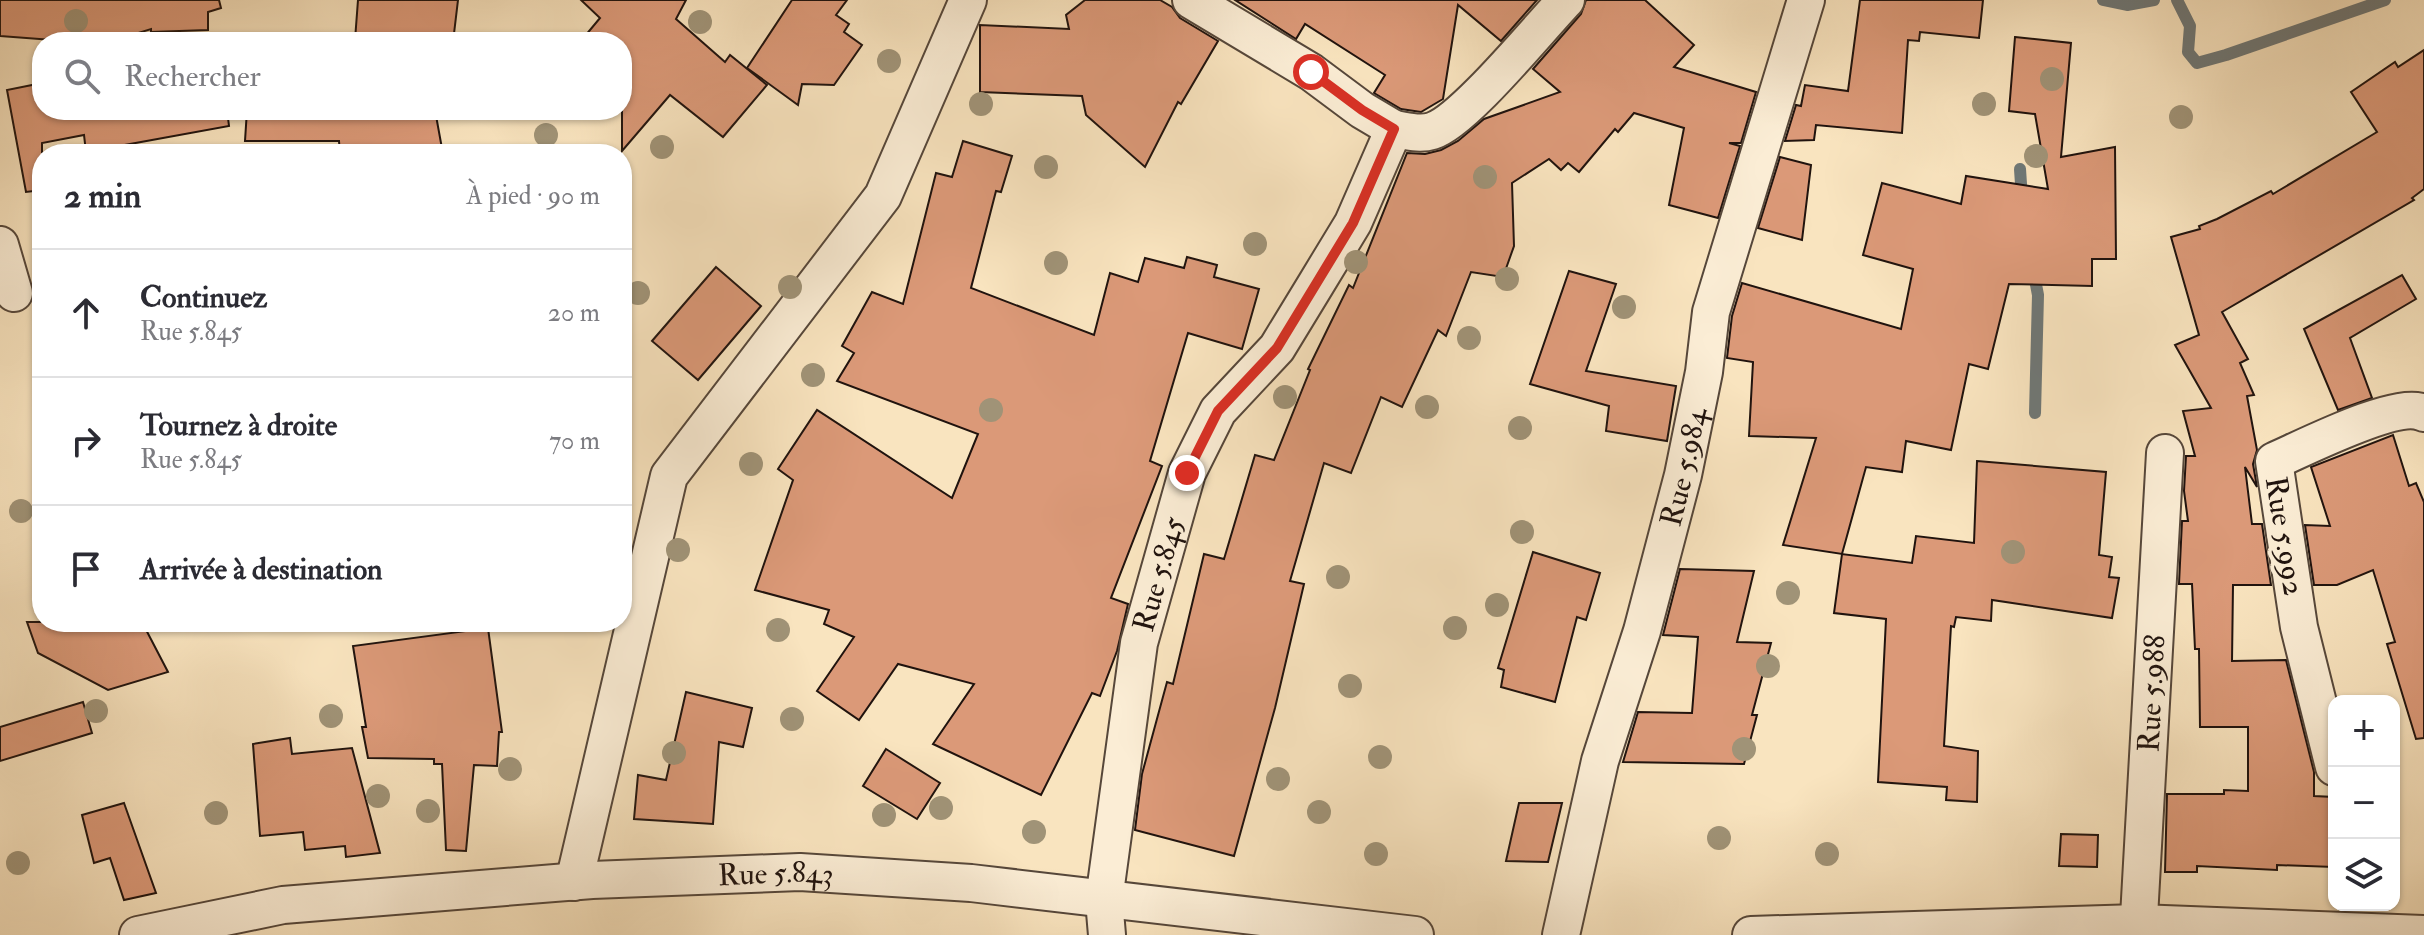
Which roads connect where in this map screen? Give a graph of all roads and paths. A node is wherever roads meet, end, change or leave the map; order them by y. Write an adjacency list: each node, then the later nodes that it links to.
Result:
1 (968, 0): 11 (street)
2 (1191, 0): 5 (street)
3 (1566, 0): 5 (street)
4 (1806, 0): 18 (street, Rue 5.984)
5 (1394, 129): 12 (street, Rue 5.845)
6 (0, 245): 7 (street)
7 (19, 292)
8 (2424, 413): 10 (street, Rue 5.992)
9 (2165, 453): 14 (street, Rue 5.988)
10 (2328, 743)
11 (574, 882): 12 (street, Rue 5.843); 16 (street, Rue 5.843)
12 (1106, 917): 17 (street, Rue 5.843)
13 (2372, 919): 14 (street); 15 (street)
14 (2138, 929): 20 (street)
15 (2424, 934)
16 (138, 935)
17 (1415, 935)
18 (1561, 935)
19 (1751, 935): 20 (street)
20 (1771, 935)

